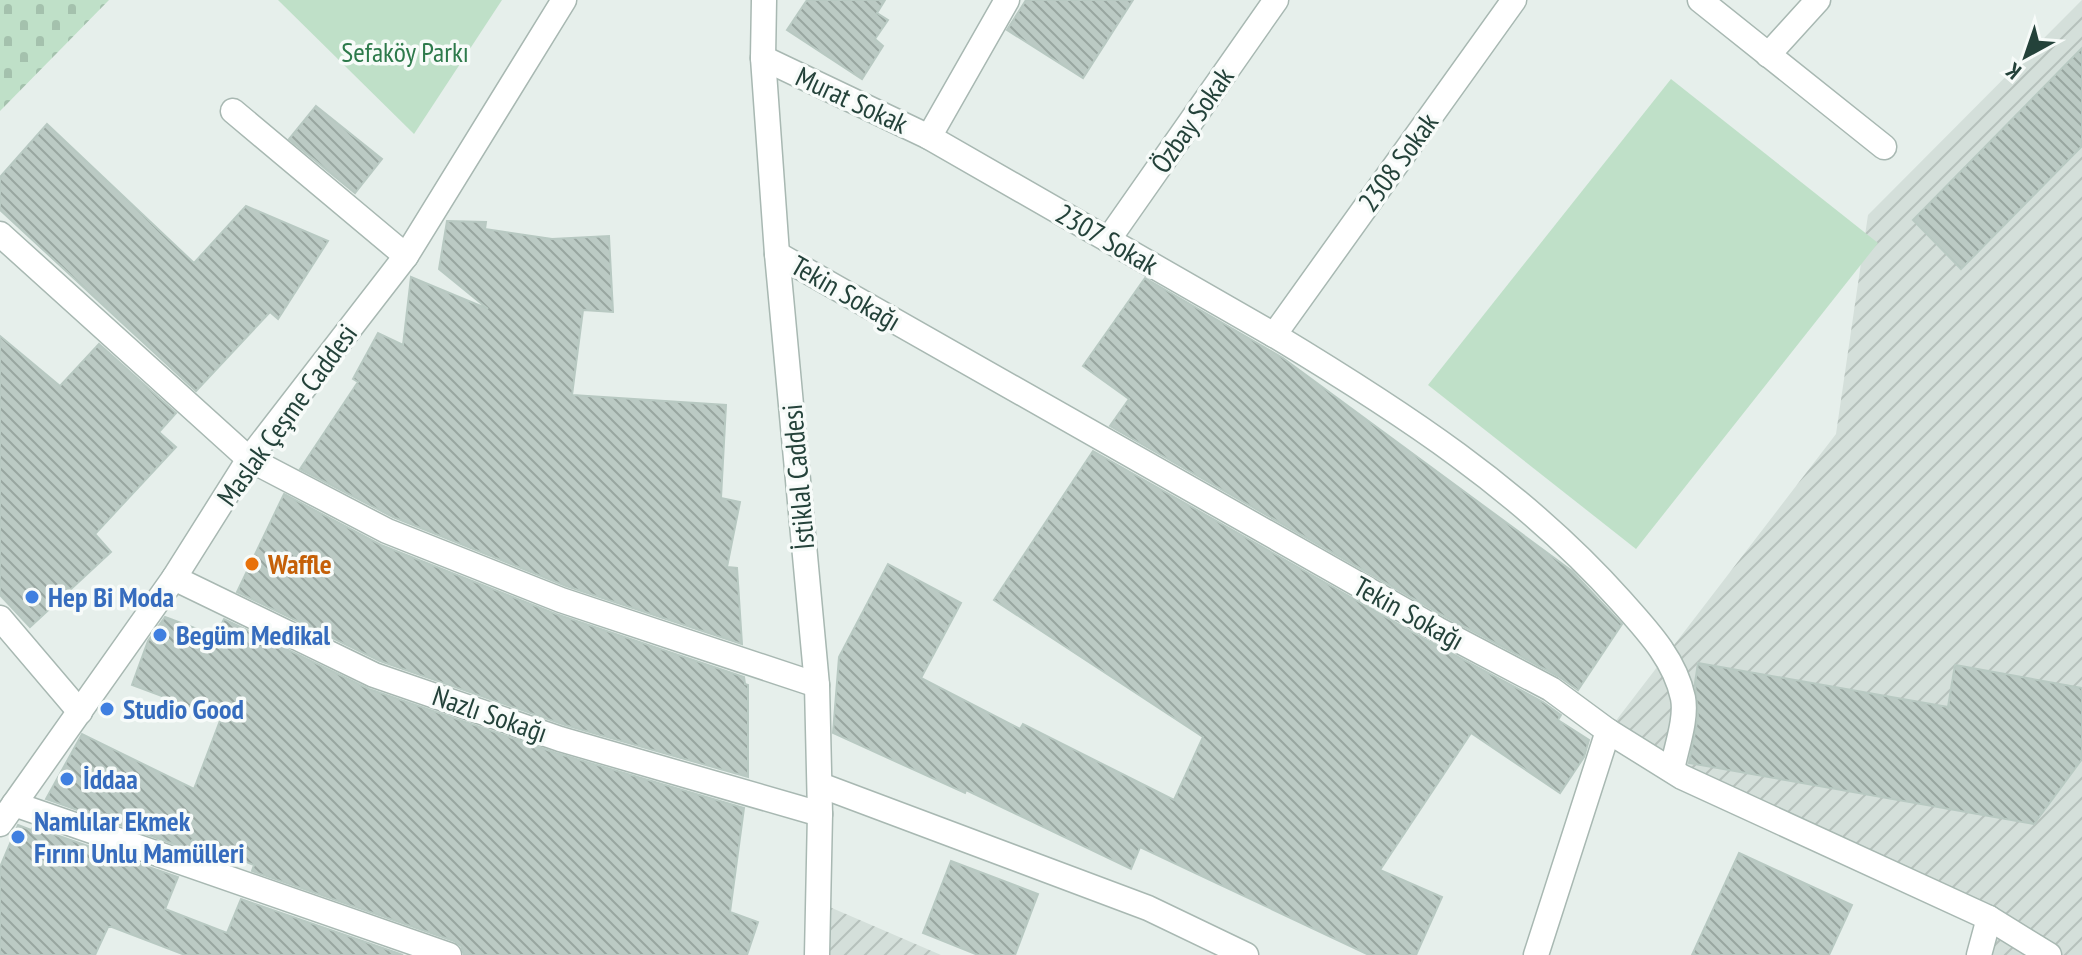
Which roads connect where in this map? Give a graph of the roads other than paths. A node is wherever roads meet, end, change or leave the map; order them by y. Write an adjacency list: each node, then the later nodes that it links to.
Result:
1 (564, 0): 16 (street, Maslak Çeşme Caddesi)
2 (764, 0): 9 (street, İstiklal Caddesi)
3 (1007, 0): 11 (street, Murat Sokak)
4 (1276, 0): 14 (street, Özbay Sokak)
5 (1514, 0): 17 (street, 2308 Sokak)
6 (1700, 0): 8 (street)
7 (1818, 0): 8 (street)
8 (1768, 55): 12 (street)
9 (763, 58): 11 (street, Murat Sokak); 15 (street, İstiklal Caddesi)
10 (233, 111): 16 (street)
11 (929, 137): 14 (street, 2307 Sokak)
12 (1884, 147)
13 (0, 234): 18 (street)
14 (1108, 240): 17 (street, 2307 Sokak)
15 (777, 254): 21 (street, İstiklal Caddesi); 23 (street, Tekin Sokağı)
16 (406, 256): 18 (street, Maslak Çeşme Caddesi)
17 (1278, 330): 24 (street, 2307 Sokak)
18 (249, 459): 19 (street, Maslak Çeşme Caddesi); 21 (street)
19 (174, 578): 22 (street, Maslak Çeşme Caddesi); 27 (street, Nazlı Sokağı)
20 (0, 618): 22 (street)
21 (817, 685): 25 (street, İstiklal Caddesi)
22 (80, 712): 26 (street, Maslak Çeşme Caddesi)
23 (1608, 731): 24 (street, Tekin Sokağı); 33 (street)
24 (1672, 770): 29 (street, Tekin Sokağı)
25 (820, 785): 27 (street, İstiklal Caddesi); 32 (street)
26 (14, 804): 28 (street, Maslak Çeşme Caddesi); 30 (street)
27 (820, 814): 31 (street, İstiklal Caddesi)
28 (0, 824)
29 (1989, 918): 34 (street); 35 (street, Tekin Sokağı)
30 (449, 955)
31 (817, 955)
32 (1246, 955)
33 (1536, 955)
34 (1979, 955)
35 (2049, 955)

